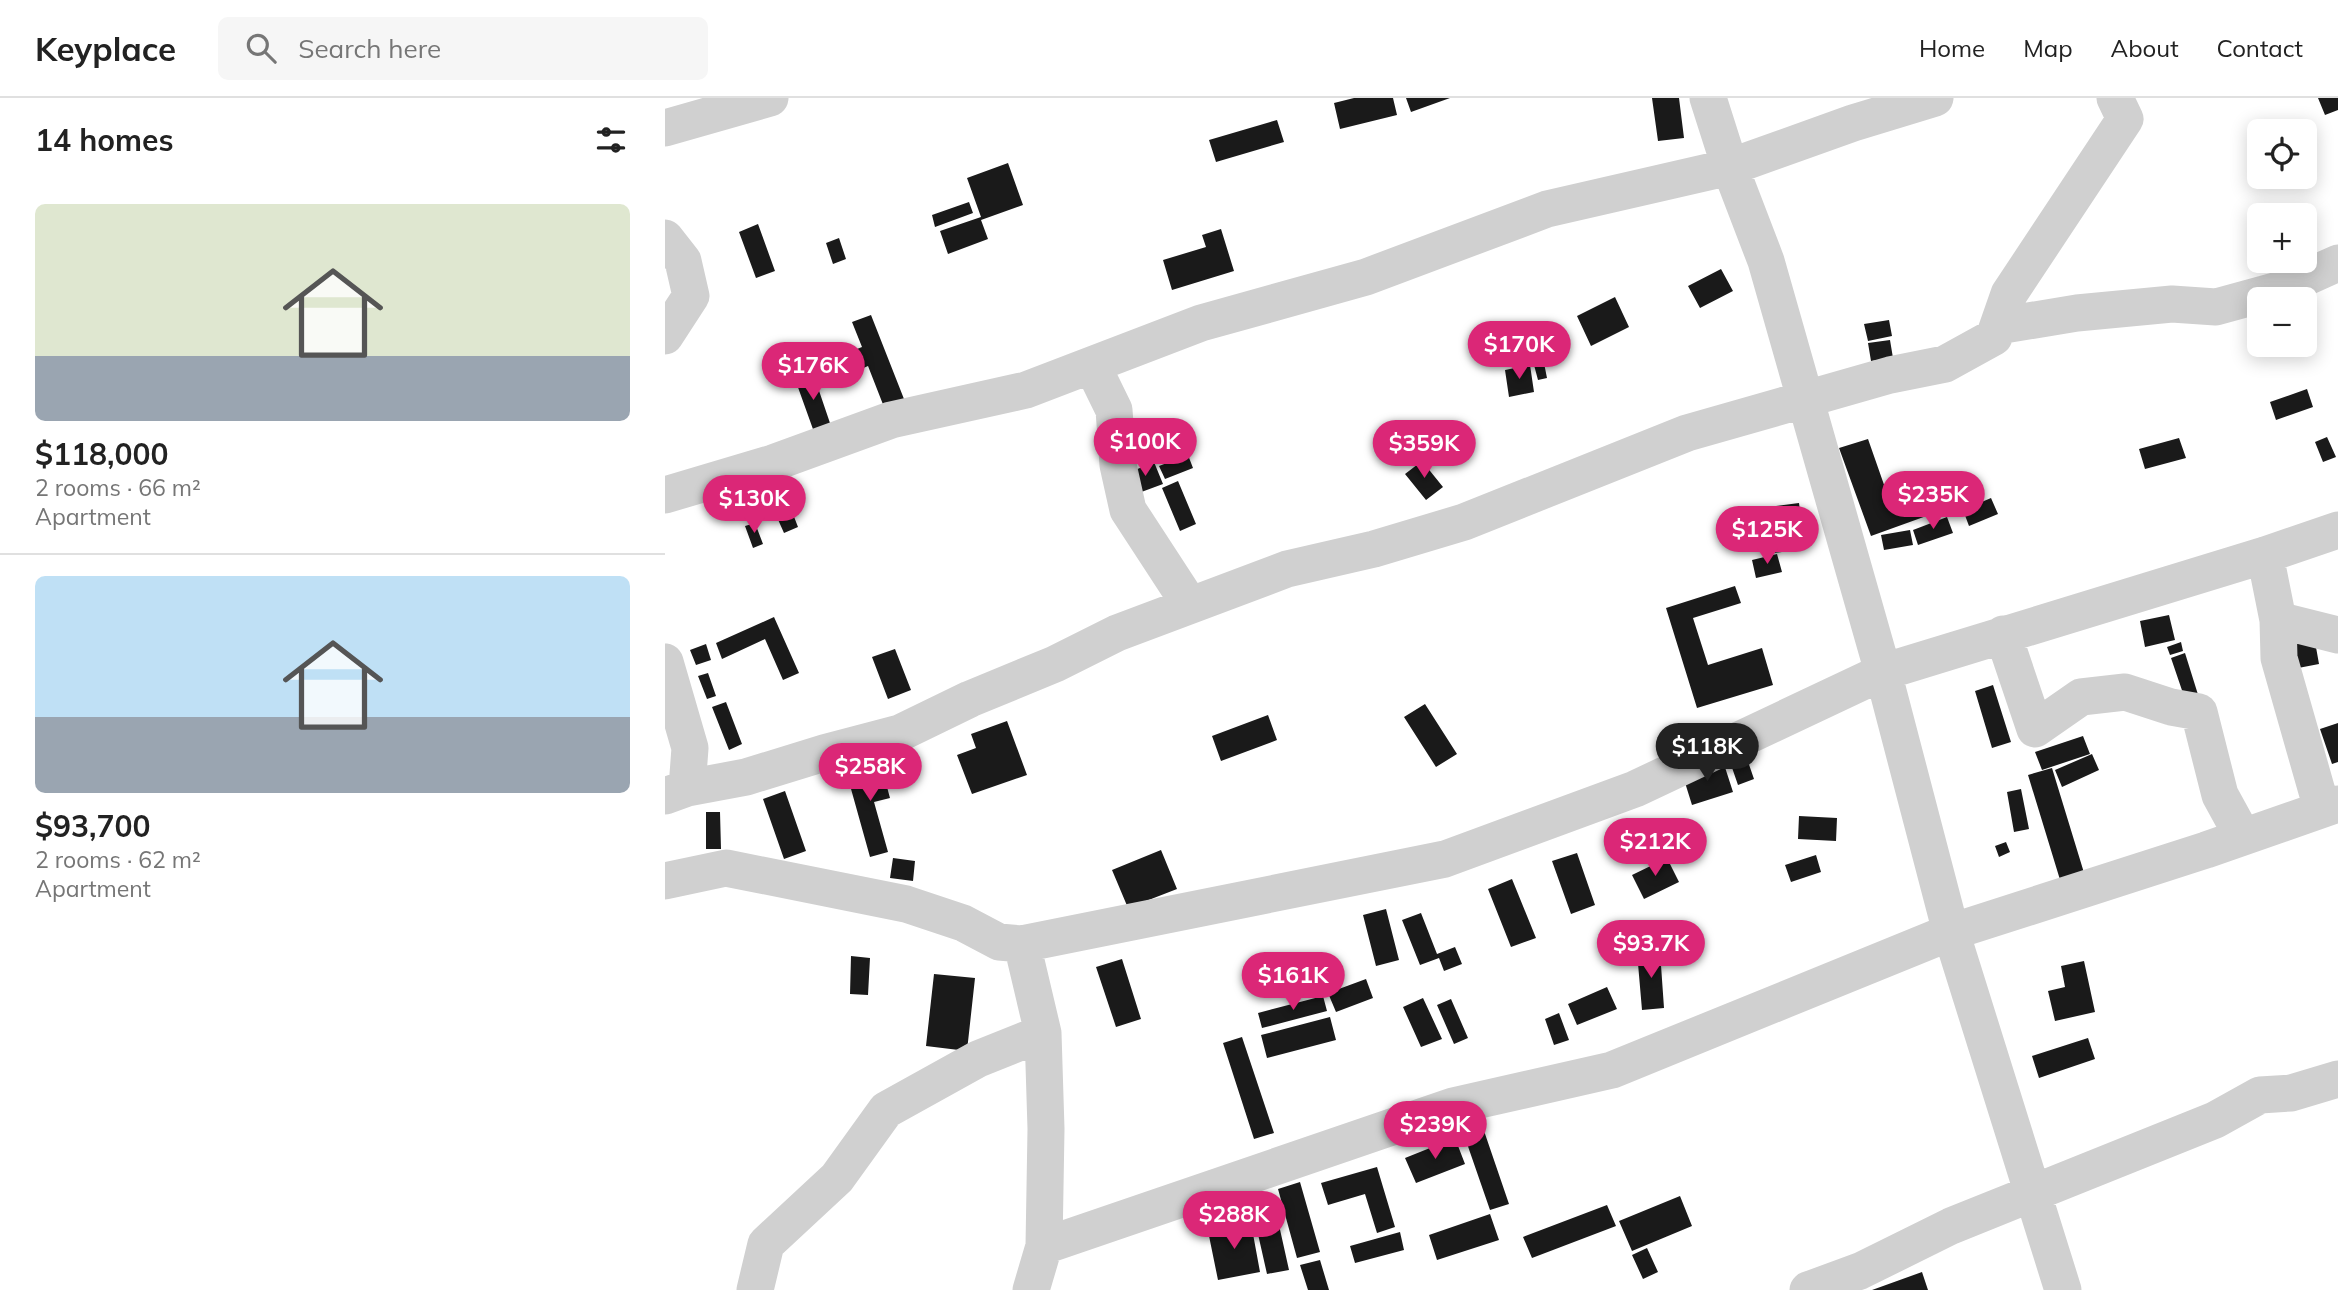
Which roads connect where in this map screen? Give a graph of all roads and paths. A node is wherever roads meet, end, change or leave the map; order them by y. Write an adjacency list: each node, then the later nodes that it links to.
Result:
1 (770, 98): 5 (street)
2 (1708, 98): 6 (street)
3 (1935, 98): 6 (street)
4 (2127, 105): 9 (street)
5 (665, 128)
6 (1730, 167): 11 (street); 12 (street)
7 (665, 238): 10 (street)
8 (2338, 262): 9 (street)
9 (1998, 326): 12 (street)
10 (665, 336)
11 (1092, 365): 13 (street); 16 (street)
12 (1805, 400): 16 (street); 21 (street)
13 (665, 495)
14 (2338, 530): 15 (street)
15 (2265, 555): 17 (street); 18 (street)
16 (1190, 605): 22 (street)
17 (2278, 620): 19 (street); 23 (street)
18 (2003, 634): 21 (street); 24 (street)
19 (2338, 635)
20 (665, 662): 22 (street)
21 (1883, 672): 26 (street); 27 (street)
22 (676, 792)
23 (2330, 806): 24 (street)
24 (2243, 837): 26 (street)
25 (665, 881): 27 (street)
26 (1951, 932): 30 (street); 31 (street)
27 (1022, 944): 28 (street)
28 (1043, 1033): 31 (street); 32 (street)
29 (2338, 1079): 30 (street)
30 (2032, 1195): 34 (street); 35 (street)
31 (1044, 1245): 33 (street)
32 (755, 1290)
33 (1031, 1290)
34 (1808, 1290)
35 (2063, 1290)

